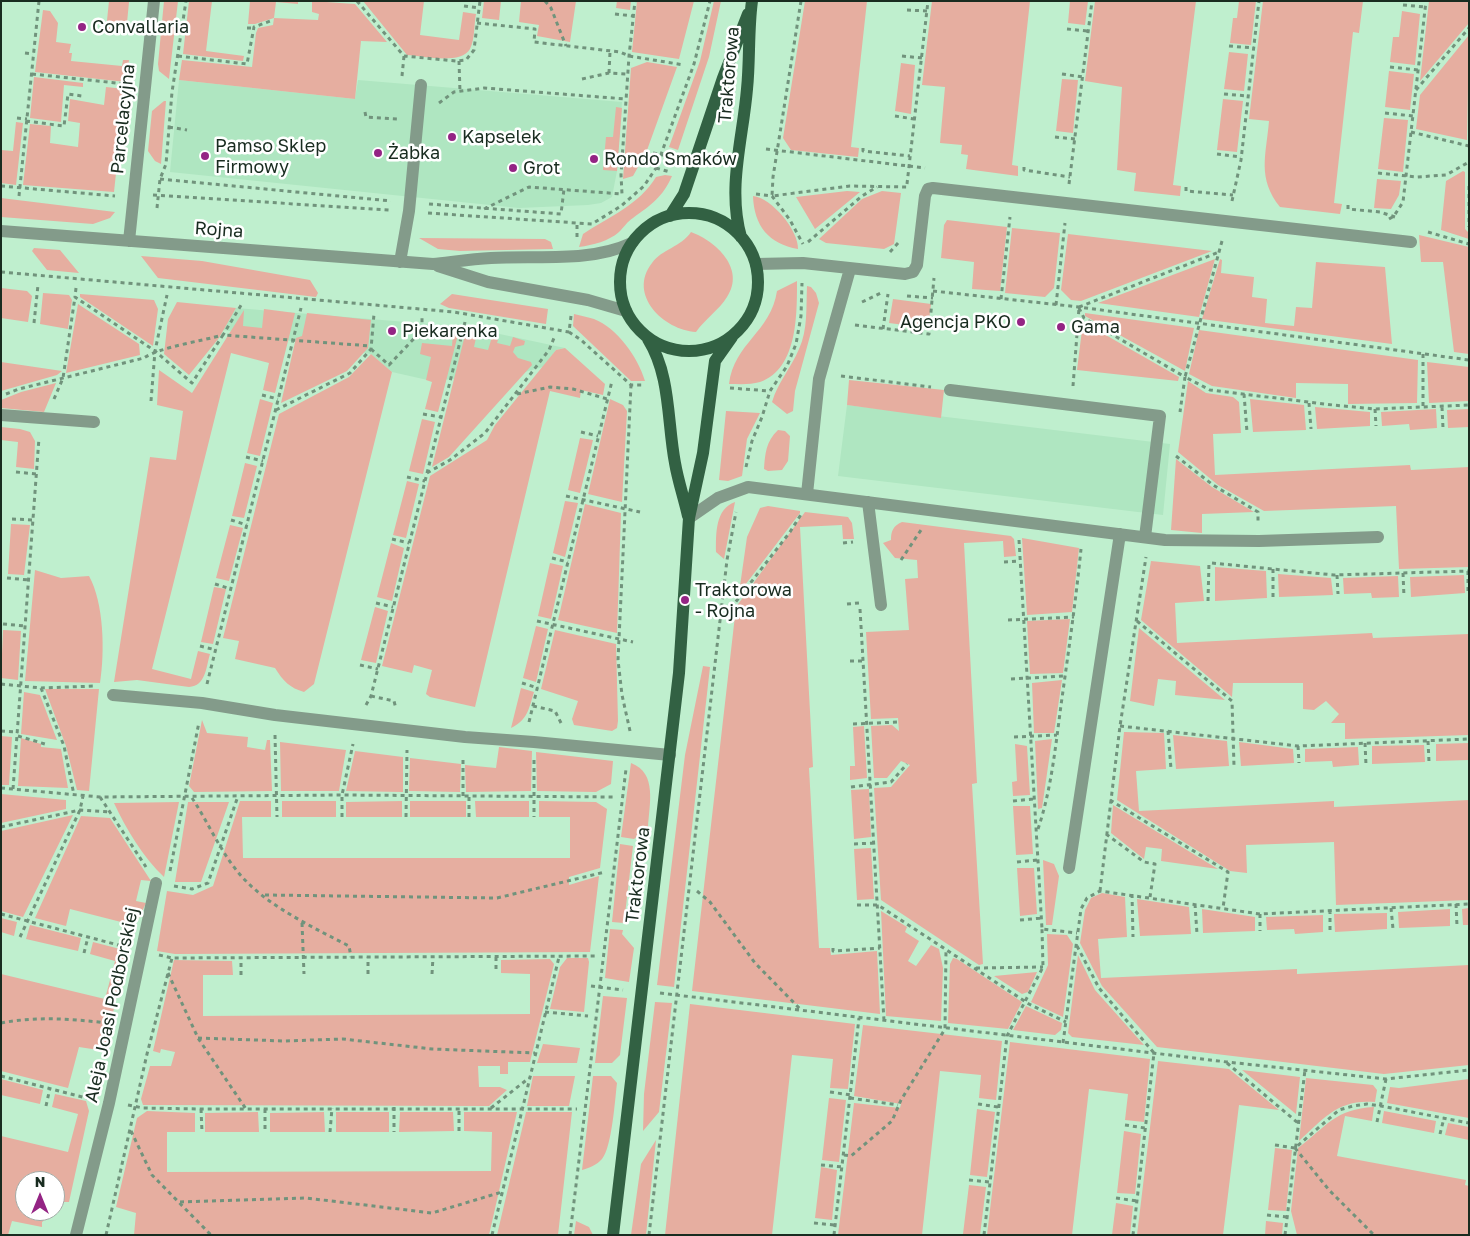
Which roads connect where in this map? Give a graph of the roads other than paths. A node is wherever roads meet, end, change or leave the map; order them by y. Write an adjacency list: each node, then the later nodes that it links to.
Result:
1 (154, 1): 7 (street, Parcelacyjna)
2 (752, 3): 4 (main road, Traktorowa); 6 (main road, Traktorowa)
3 (421, 85): 10 (street)
4 (670, 216): 6 (main road); 9 (main road)
5 (1, 231): 7 (street, Rojna)
6 (741, 236): 12 (main road)
7 (129, 241): 10 (street, Rojna)
8 (1411, 242): 13 (street)
9 (632, 243): 11 (street, Rojna); 14 (main road)
10 (400, 262): 11 (street, Rojna)
11 (434, 264): 14 (street, Rojna)
12 (756, 264): 13 (street); 16 (main road)
13 (850, 269): 20 (street)
14 (626, 311): 15 (main road)
15 (646, 337): 16 (main road); 22 (main road, Traktorowa)
16 (732, 337): 22 (main road, Traktorowa)
17 (950, 390): 24 (street)
18 (1, 415): 19 (street)
19 (94, 422)
20 (807, 494): 21 (street); 22 (street)
21 (868, 502): 23 (street); 26 (street)
22 (688, 518): 28 (main road, Traktorowa)
23 (1120, 534): 24 (street); 29 (street)
24 (1145, 537): 25 (street)
25 (1378, 537)
26 (881, 605)
27 (113, 695): 28 (street)
28 (670, 756): 32 (main road, Traktorowa)
29 (1069, 868)
30 (162, 884): 31 (street, Aleja Joasi Podborskiej)
31 (76, 1235)
32 (613, 1235)

